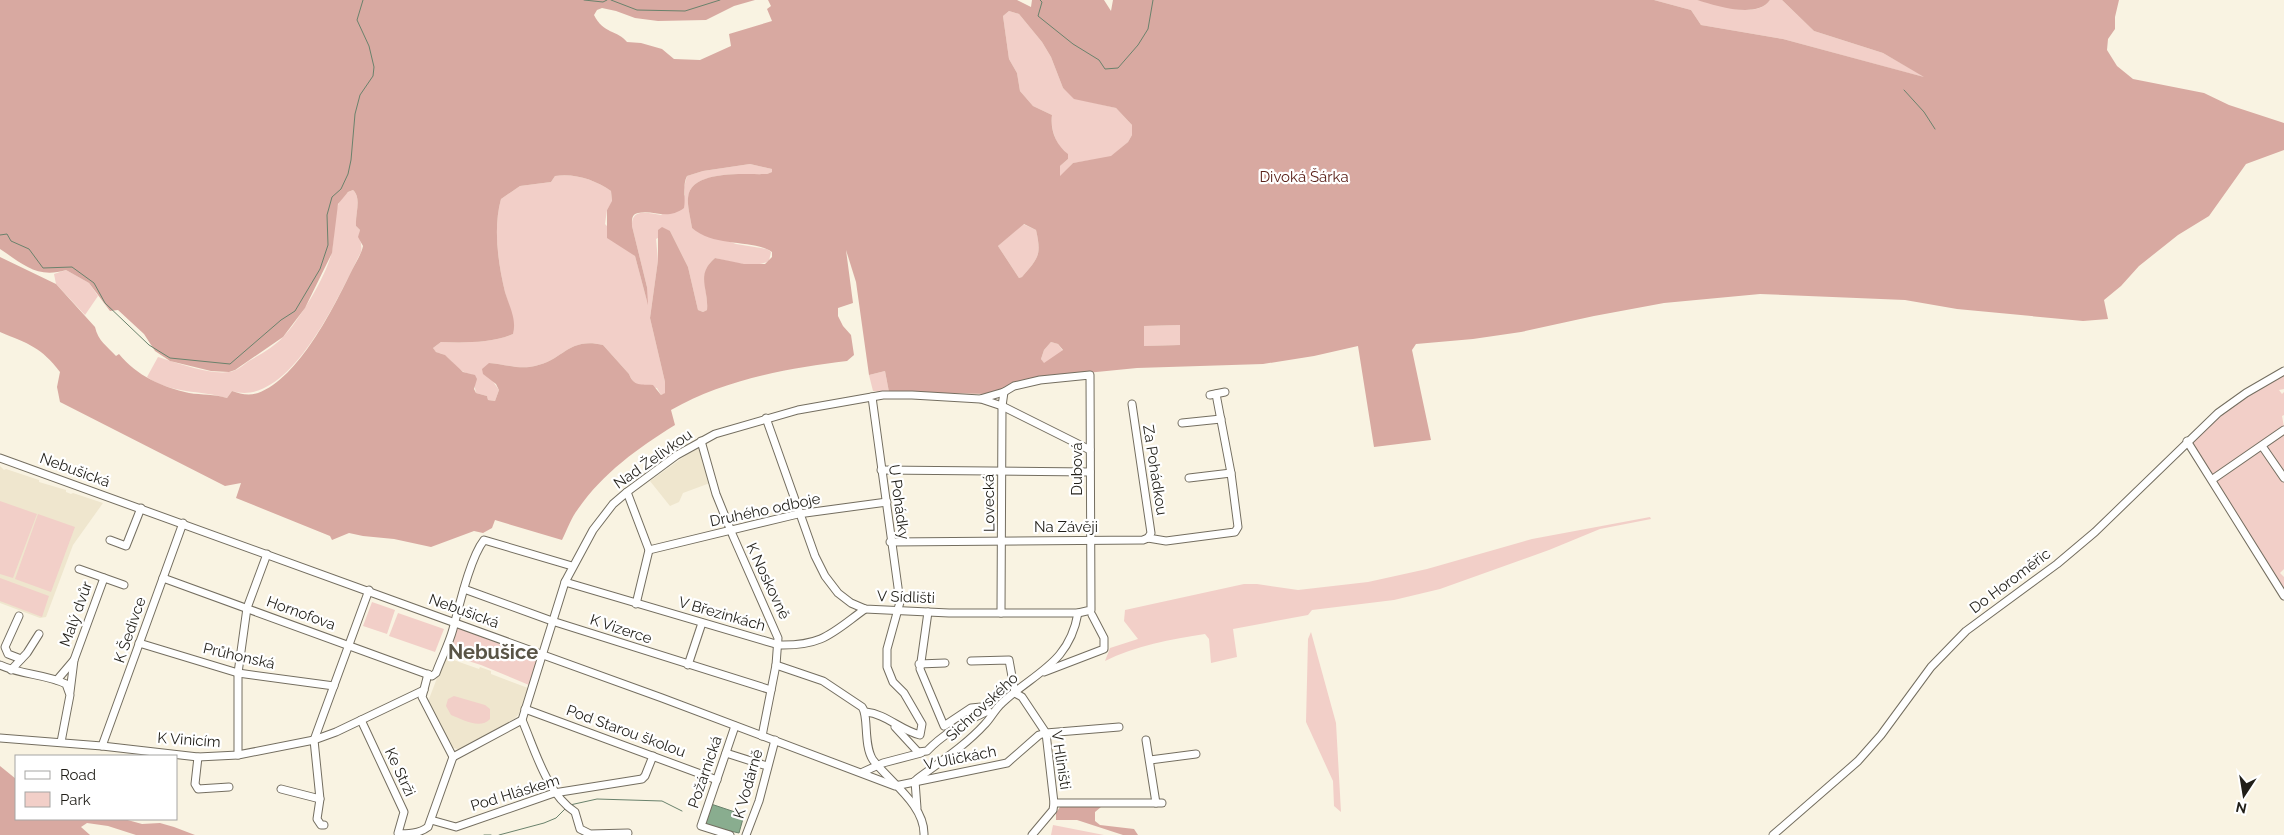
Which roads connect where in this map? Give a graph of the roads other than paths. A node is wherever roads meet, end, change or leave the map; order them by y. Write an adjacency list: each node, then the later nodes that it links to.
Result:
1 (2284, 371): 13 (street, Do Horoměřic)
2 (1004, 392): 5 (street); 7 (street, Lovecká); 15 (street, Dubová)
3 (1225, 392): 9 (street)
4 (872, 397): 5 (street, Nad Želivkou); 8 (street, Nad Želivkou); 17 (street, U Pohádky)
5 (980, 399): 7 (street)
6 (1132, 404): 30 (street, Za Pohádkou)
7 (1002, 406): 15 (street); 18 (street, Lovecká)
8 (766, 418): 12 (street, Nad Želivkou); 27 (street, V Sídlišti)
9 (1221, 419): 10 (street); 20 (street)
10 (1182, 423)
11 (2284, 430): 14 (street)
12 (701, 441): 24 (street, Nad Želivkou); 29 (street, K Noskovně)
13 (2187, 441): 23 (street); 125 (street, Do Horoměřic)
14 (2262, 446): 22 (street); 23 (street)
15 (1090, 450): 19 (street, Dubová)
16 (0, 458): 26 (street, Nebušická)
17 (881, 470): 18 (street); 25 (street, U Pohádky)
18 (1002, 471): 19 (street); 33 (street, Lovecká)
19 (1090, 472): 32 (street, Dubová)
20 (1231, 473): 21 (street); 30 (street, Na Závěji)
21 (1189, 478)
22 (2284, 478)
23 (2212, 479): 45 (street)
24 (627, 492): 35 (street); 37 (street, Nad Želivkou)
25 (887, 502): 27 (street, Druhého odboje); 34 (street, U Pohádky)
26 (140, 508): 28 (street, Nebušická); 31 (street)
27 (798, 514): 29 (street, Druhého odboje); 48 (street, V Sídlišti)
28 (183, 523): 36 (street, Nebušická); 40 (street, K Šedivce)
29 (730, 530): 35 (street, Druhého odboje); 61 (street, K Noskovně)
30 (1148, 538): 32 (street, Na Závěji)
31 (110, 540)
32 (1091, 540): 33 (street, Na Závěji); 52 (street, Dubová)
33 (1003, 541): 34 (street, Na Závěji); 51 (street, Lovecká)
34 (890, 542): 49 (street, U Pohádky)
35 (649, 550): 46 (street)
36 (267, 554): 44 (street, Nebušická); 47 (street)
37 (572, 566): 41 (street, Nad Želivkou); 43 (street)
38 (79, 569): 39 (street, Malý dvůr)
39 (104, 578): 42 (street, Malý dvůr); 64 (street, Malý dvůr)
40 (163, 578): 47 (street, Hornofova); 59 (street, K Šedivce)
41 (564, 582): 46 (street, V Březinkách); 55 (street, Nad Želivkou)
42 (124, 585)
43 (464, 589): 55 (street, K Vizerce); 56 (street)
44 (369, 590): 56 (street, Nebušická); 60 (street)
45 (2284, 596)
46 (636, 604): 57 (street, V Březinkách)
47 (247, 608): 60 (street, Hornofova); 73 (street)
48 (865, 609): 49 (street, V Sídlišti); 61 (street, V Březinkách)
49 (899, 611): 50 (street, V Sídlišti); 86 (street)
50 (928, 612): 51 (street, V Sídlišti); 67 (street)
51 (1001, 613): 52 (street, V Sídlišti)
52 (1078, 613): 72 (street, Sichrovského)
53 (1092, 615): 72 (street, Sichrovského)
54 (19, 616): 63 (street)
55 (552, 621): 62 (street, Nad Želivkou); 69 (street, K Vizerce)
56 (454, 622): 62 (street, Nebušická); 74 (street)
57 (702, 623): 61 (street, V Březinkách); 69 (street)
58 (39, 634): 63 (street)
59 (139, 643): 73 (street, Průhonská); 96 (street, K Šedivce)
60 (349, 645): 74 (street, Hornofova); 76 (street)
61 (779, 645): 70 (street, K Noskovně)
62 (542, 655): 81 (street, Nad Želivkou); 87 (street, Nebušická)
63 (21, 659): 71 (street)
64 (74, 660): 75 (street, Malý dvůr); 80 (street, Malý dvůr)
65 (971, 661): 79 (street)
66 (945, 663): 67 (street)
67 (919, 664): 83 (street)
68 (0, 665): 71 (street)
69 (688, 665): 78 (street, K Vizerce)
70 (776, 665): 78 (street, K Noskovně); 82 (street)
71 (11, 670): 75 (street)
72 (1044, 672): 79 (street, Sichrovského)
73 (238, 673): 76 (street, Průhonská); 100 (street)
74 (428, 674): 77 (street)
75 (57, 680): 80 (street)
76 (334, 686): 92 (street)
77 (424, 690): 84 (street, K Vinicím); 103 (street)
78 (772, 690): 90 (street, K Noskovně)
79 (1014, 693): 83 (street, Sichrovského); 89 (street, V Hliništi)
80 (70, 695): 95 (street, Malý dvůr)
81 (525, 709): 85 (street, Nad Želivkou); 101 (street, Pod Starou školou)
82 (866, 712): 86 (street); 106 (street)
83 (990, 712): 97 (street); 109 (street, Sichrovského)
84 (361, 720): 92 (street, K Vinicím); 120 (street, Ke Strži)
85 (522, 720): 103 (street); 113 (street)
86 (891, 723): 97 (street)
87 (735, 726): 90 (street, Nebušická); 98 (street, Požárnická)
88 (1119, 727): 89 (street, V Uličkách)
89 (1046, 733): 109 (street, V Uličkách); 115 (street, V Hliništi)
90 (762, 736): 93 (street, Nebušická)
91 (0, 738): 95 (street, K Vinicím)
92 (314, 740): 100 (street, K Vinicím); 114 (street)
93 (775, 740): 105 (street, K Vodárně); 107 (street, Nebušická)
94 (1146, 740): 104 (street)
95 (60, 742): 96 (street, K Vinicím)
96 (102, 746): 102 (street, K Vinicím)
97 (927, 751): 106 (street)
98 (726, 752): 105 (street); 108 (street, Požárnická)
99 (1196, 754): 104 (street)
100 (238, 755): 102 (street, K Vinicím)
101 (653, 756): 108 (street, Pod Starou školou); 113 (street, Pod Hláskem)
102 (198, 757): 111 (street)
103 (453, 757): 117 (street)
104 (1150, 760): 115 (street)
105 (767, 766): 122 (street, K Vodárně)
106 (878, 766): 107 (street); 110 (street)
107 (862, 772): 110 (street, Nebušická)
108 (716, 780): 121 (street, Požárnická)
109 (915, 781): 110 (street, V Uličkách); 116 (street)
110 (896, 786): 116 (street)
111 (229, 788)
112 (281, 789): 114 (street)
113 (554, 793): 117 (street, Pod Hláskem); 119 (street)
114 (320, 799): 118 (street)
115 (1054, 803): 124 (street, V Hliništi)
116 (917, 809): 123 (street)
117 (431, 820): 120 (street)
118 (324, 825)
119 (628, 833)
120 (402, 834)
121 (730, 835)
122 (746, 835)
123 (924, 835)
124 (1032, 835)
125 (1773, 835)

